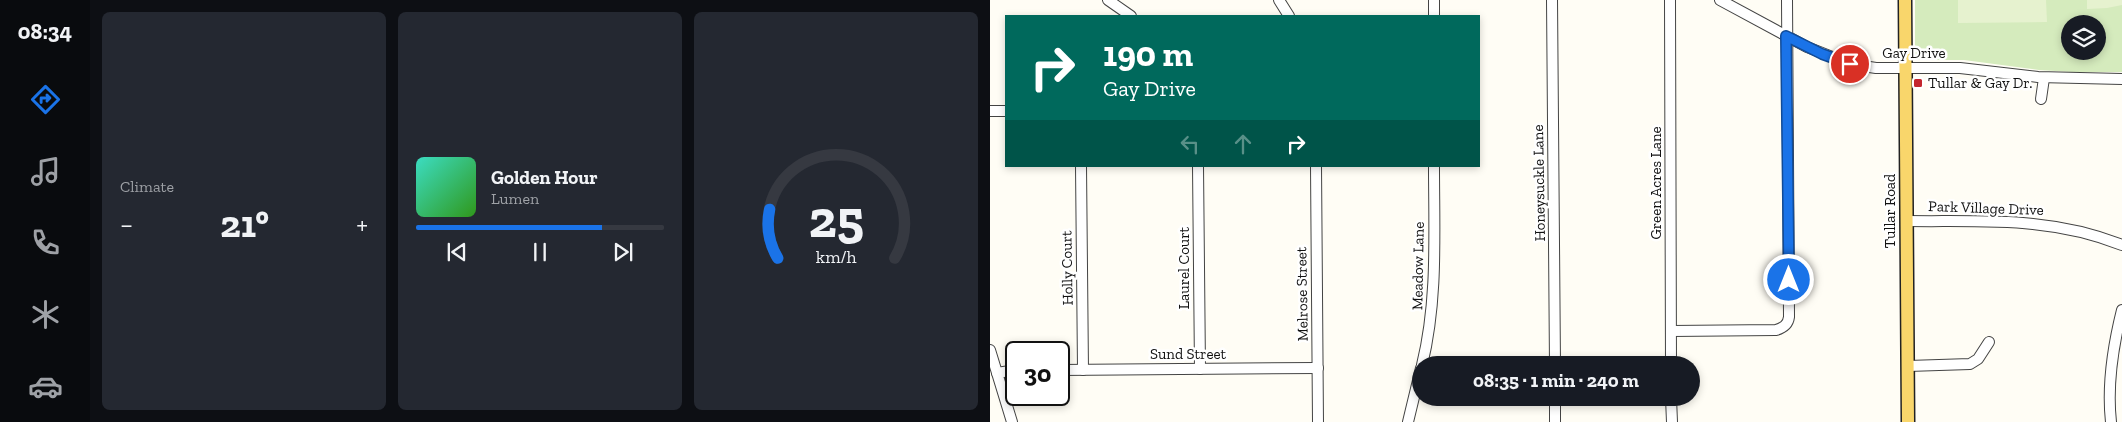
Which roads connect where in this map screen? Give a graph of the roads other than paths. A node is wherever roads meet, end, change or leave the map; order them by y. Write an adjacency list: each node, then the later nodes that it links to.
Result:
1 (1108, 0): 9 (street)
2 (1278, 0): 10 (street)
3 (1434, 0): 11 (street)
4 (1552, 0): 30 (street, Honeysuckle Lane)
5 (1670, 0): 26 (street, Green Acres Lane)
6 (1720, 0): 12 (street, Gay Drive)
7 (1787, 0): 12 (street)
8 (1906, 0): 13 (main road, Tullar Road)
9 (1130, 15)
10 (1288, 15)
11 (1434, 15)
12 (1786, 36): 13 (street, Gay Drive); 26 (street)
13 (1906, 67): 14 (street, Gay Drive); 23 (main road, Tullar Road)
14 (2044, 78): 15 (street, Gay Drive); 16 (street)
15 (2122, 79)
16 (2042, 99)
17 (990, 111): 18 (street)
18 (1005, 111)
19 (1081, 167): 36 (street, Holly Court)
20 (1198, 167): 34 (street, Laurel Court)
21 (1316, 167): 33 (street, Melrose Street)
22 (1434, 167): 29 (street, Meadow Lane)
23 (1906, 221): 24 (street, Park Village Drive); 32 (main road, Tullar Road)
24 (2122, 245)
25 (2122, 310): 48 (street)
26 (1671, 331): 31 (street, Green Acres Lane)
27 (1989, 342): 32 (street)
28 (990, 350): 38 (street)
29 (1424, 356)
30 (1555, 356)
31 (1671, 356)
32 (1908, 366): 47 (main road, Tullar Road)
33 (1318, 368): 34 (street, Sund Street); 43 (street, Melrose Street)
34 (1200, 369): 36 (street, Sund Street)
35 (1070, 370): 36 (street, Sund Street)
36 (1083, 370)
37 (1005, 372): 38 (street)
38 (997, 373): 42 (street)
39 (1412, 406): 44 (street, Meadow Lane)
40 (1555, 406): 45 (street)
41 (1672, 406): 46 (street)
42 (1012, 422)
43 (1318, 422)
44 (1408, 422)
45 (1555, 422)
46 (1672, 422)
47 (1908, 422)
48 (2112, 422)

